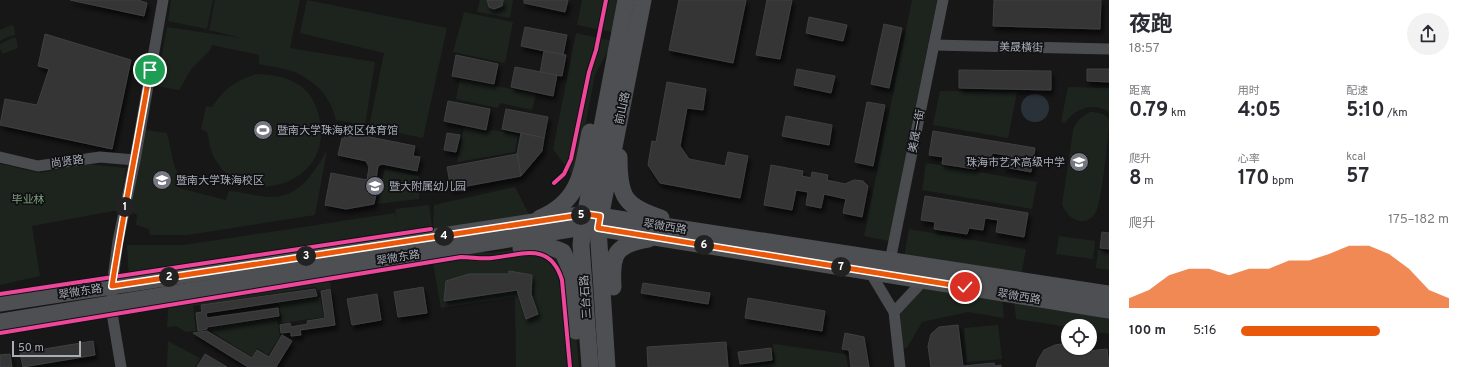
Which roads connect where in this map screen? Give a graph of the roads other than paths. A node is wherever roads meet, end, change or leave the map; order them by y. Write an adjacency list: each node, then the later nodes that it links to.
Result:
1 (162, 0): 10 (street)
2 (626, 0): 5 (main road, 前山路)
3 (643, 0): 8 (main road, 前山路)
4 (943, 0): 6 (street, 美晟一街)
5 (619, 38): 11 (main road, 前山路); 12 (main road)
6 (934, 45): 7 (street, 美晟橫街); 16 (street, 美晟一街)
7 (1109, 49)
8 (620, 119): 11 (main road, 前山路); 13 (main road)
9 (0, 157): 10 (street, 尚贤路)
10 (135, 160): 19 (street)
11 (592, 221): 12 (main road, 翠微东路); 13 (main road, 翠微西路); 14 (main road, 翠微西路); 15 (main road, 翠微东路); 28 (main road, 三台石路); 29 (main road, 三台石路)
12 (526, 223): 19 (main road, 翠微东路)
13 (707, 233): 16 (main road, 翠微西路)
14 (657, 238): 17 (main road, 翠微西路); 30 (main road)
15 (450, 249): 22 (main road, 翠微东路); 27 (main road)
16 (890, 261): 20 (main road, 翠微西路)
17 (870, 272): 18 (main road, 翠微西路); 24 (street)
18 (924, 280): 23 (main road, 翠微西路); 24 (street)
19 (112, 286): 21 (main road, 翠微东路); 22 (street)
20 (1109, 294)
21 (0, 303)
22 (111, 304): 25 (main road, 翠微东路); 26 (street)
23 (1109, 310)
24 (894, 312): 31 (street)
25 (0, 322)
26 (121, 367)
27 (579, 367)
28 (590, 367)
29 (607, 367)
30 (618, 367)
31 (900, 367)

